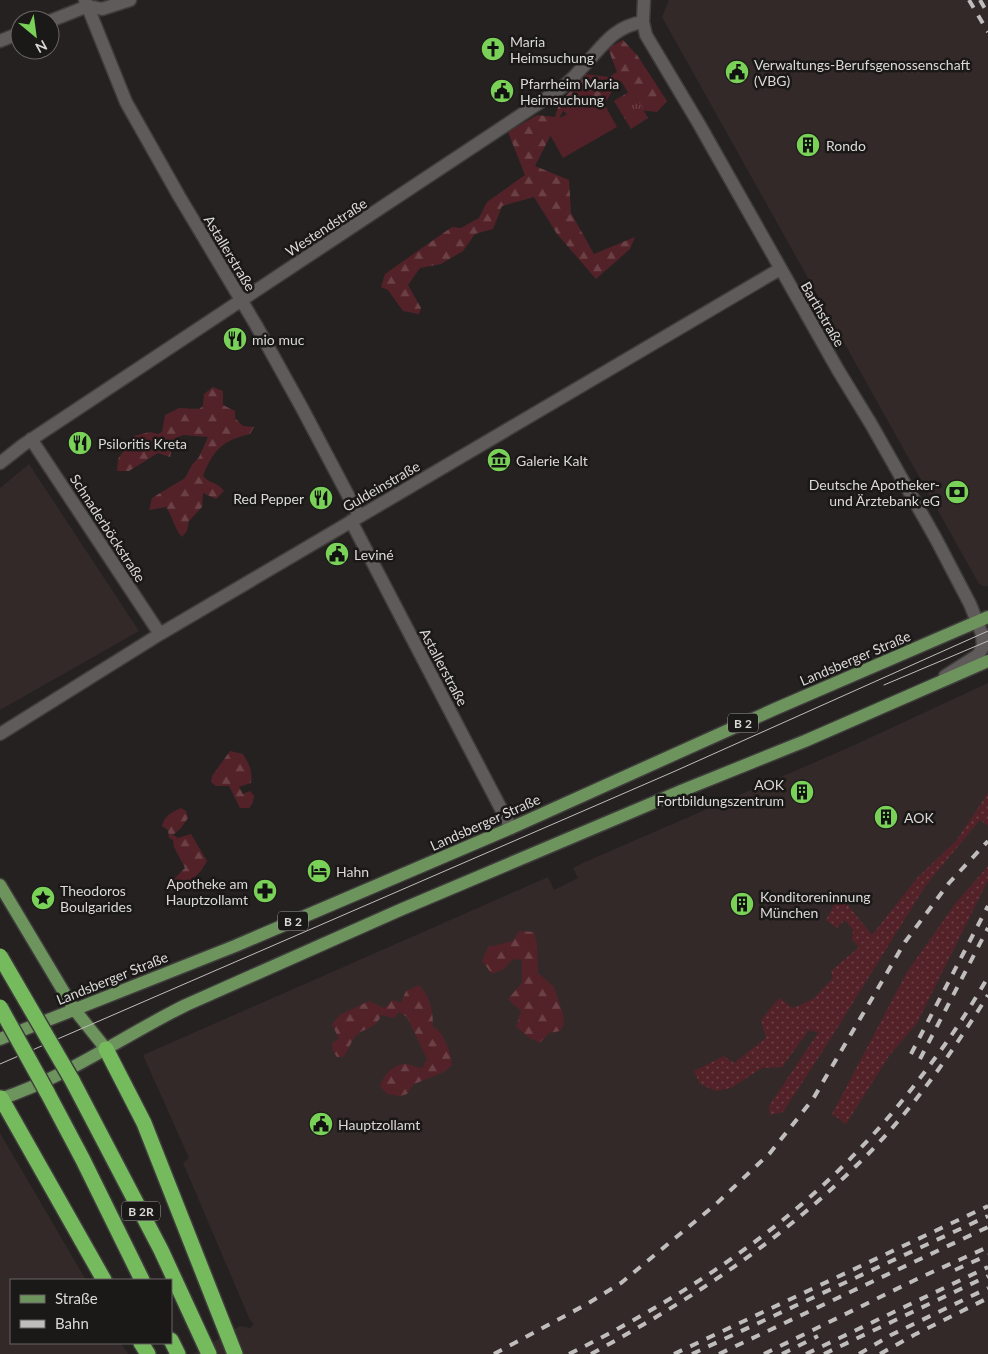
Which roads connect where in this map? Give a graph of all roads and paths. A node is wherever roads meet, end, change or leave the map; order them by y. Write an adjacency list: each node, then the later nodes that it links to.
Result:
1 (130, 0): 3 (street)
2 (644, 0): 5 (street)
3 (86, 3): 4 (street); 7 (street, Astallerstraße)
4 (60, 16)
5 (643, 22): 6 (street, Barthstraße); 7 (street, Westendstraße)
6 (780, 269): 10 (street, Guldeinstraße); 11 (street, Barthstraße)
7 (241, 300): 8 (street, Westendstraße); 10 (street, Astallerstraße)
8 (31, 439): 9 (street, Westendstraße); 12 (street, Schnaderböckstraße)
9 (0, 463)
10 (355, 519): 12 (street, Guldeinstraße); 16 (street, Astallerstraße)
11 (983, 619): 14 (street); 16 (main road, Landsberger Straße / B 2)
12 (160, 634): 15 (street, Guldeinstraße)
13 (988, 661): 14 (main road, B 2)
14 (928, 687): 22 (main road, B 2)
15 (0, 734)
16 (511, 828): 20 (main road, Landsberger Straße / B 2)
17 (0, 885): 20 (main road)
18 (0, 956): 28 (highway, B 2R, bridge)
19 (0, 1007): 25 (highway, B 2R, bridge)
20 (74, 1009): 21 (main road, Landsberger Straße); 22 (main road)
21 (0, 1039)
22 (106, 1049): 23 (main road, B 2); 29 (highway)
23 (0, 1098): 24 (highway)
24 (103, 1279)
25 (142, 1279)
26 (172, 1342): 27 (highway)
27 (178, 1354)
28 (209, 1354)
29 (236, 1354)

